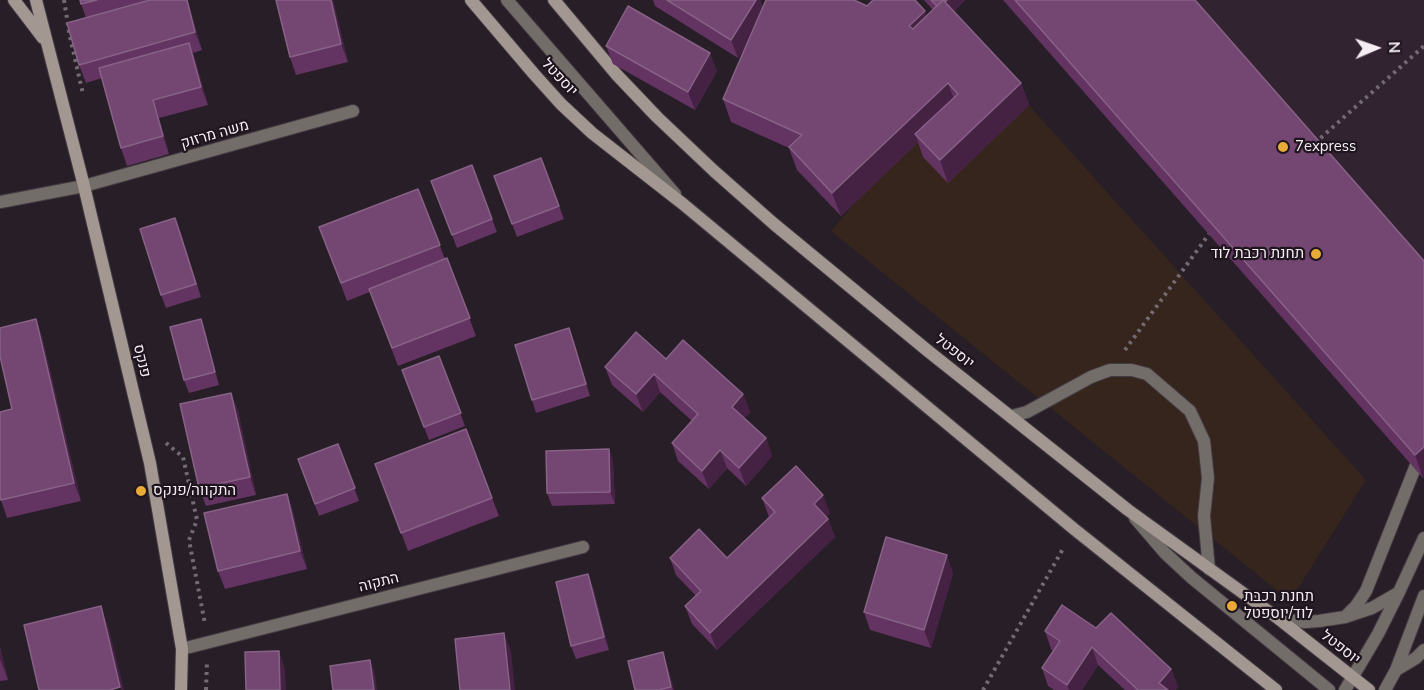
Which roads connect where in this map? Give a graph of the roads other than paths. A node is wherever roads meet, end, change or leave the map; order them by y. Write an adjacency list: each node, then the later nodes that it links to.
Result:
1 (14, 0): 6 (main road, פנקס)
2 (36, 0): 6 (main road, פנקס)
3 (471, 0): 10 (main road, יוספטל)
4 (507, 0): 10 (street)
5 (554, 0): 11 (main road, יוספטל)
6 (47, 44): 8 (main road, פנקס)
7 (353, 111): 8 (street, משה מרזוק)
8 (84, 186): 9 (street, משה מרזוק); 21 (main road, פנקס)
9 (0, 202)
10 (684, 204): 26 (main road, יוספטל)
11 (1012, 416): 13 (main road, יוספטל); 16 (street)
12 (1424, 445): 19 (street)
13 (1128, 510): 16 (main road, יוספטל); 27 (street)
14 (1424, 538): 17 (street)
15 (583, 547): 21 (street, התקוה)
16 (1209, 569): 20 (main road, יוספטל)
17 (1399, 592): 19 (street); 24 (street)
18 (1423, 599): 23 (street)
19 (1344, 617): 20 (street)
20 (1279, 620): 24 (main road, יוספטל)
21 (182, 649): 25 (main road, פנקס)
22 (1424, 650): 23 (street)
23 (1396, 670): 30 (street)
24 (1353, 678): 28 (street); 29 (main road, יוספטל)
25 (180, 690)
26 (1276, 690)
27 (1329, 690)
28 (1345, 690)
29 (1369, 690)
30 (1385, 690)

